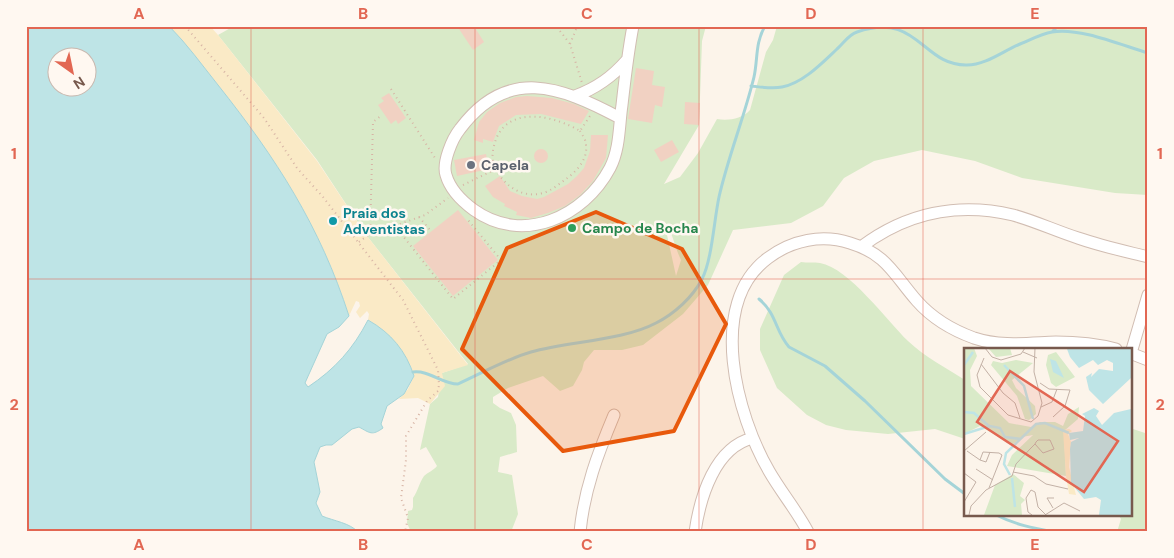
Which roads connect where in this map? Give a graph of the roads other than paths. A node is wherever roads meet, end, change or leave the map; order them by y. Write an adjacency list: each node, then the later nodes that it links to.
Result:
1 (634, 26): 2 (street)
2 (627, 60): 3 (street); 4 (street)
3 (580, 94): 4 (street); 4 (street)
4 (620, 118)
5 (861, 247): 6 (street); 8 (street); 13 (street)
6 (1148, 257)
7 (1148, 295): 9 (street)
8 (1109, 348)
9 (1132, 350)
10 (1132, 353): 11 (street)
11 (1148, 360)
12 (614, 415): 14 (street)
13 (753, 438): 15 (street); 16 (street)
14 (580, 532)
15 (695, 532)
16 (808, 532)

